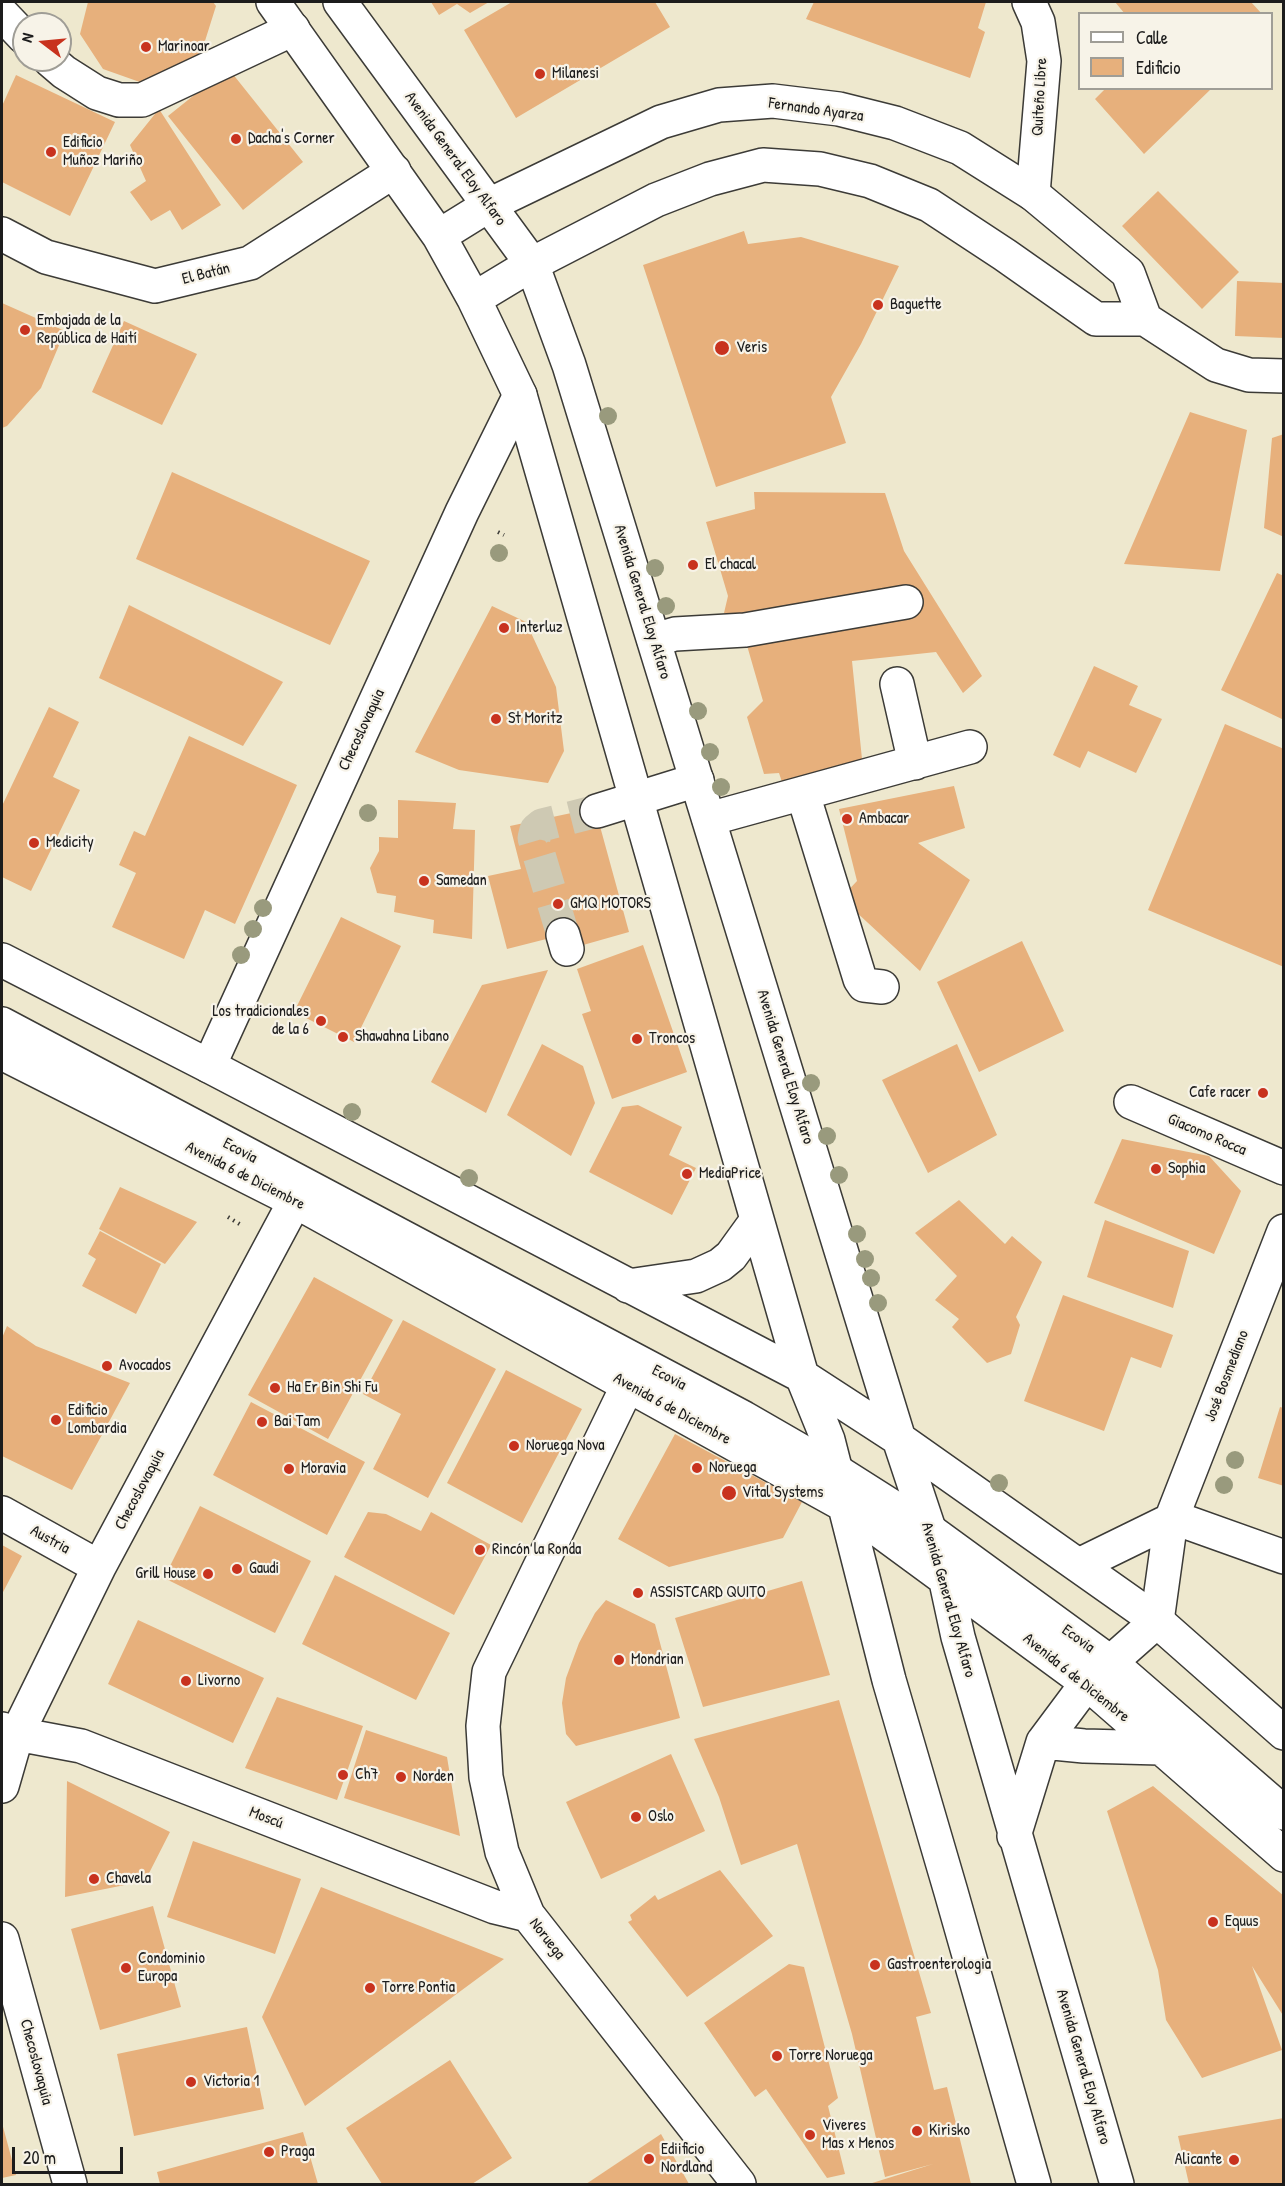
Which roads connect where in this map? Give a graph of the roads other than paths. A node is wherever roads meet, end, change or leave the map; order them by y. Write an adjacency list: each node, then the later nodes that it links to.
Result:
1 (273, 2): 4 (main road)
2 (340, 2): 8 (main road, Avenida General Eloy Alfaro)
3 (1029, 2): 7 (main road, Quiteño Libre)
4 (293, 29): 5 (main road); 6 (main road)
5 (64, 72)
6 (394, 171): 9 (main road, El Batán); 10 (main road)
7 (1034, 194): 8 (main road, Fernando Ayarza); 13 (main road, Fernando Ayarza)
8 (489, 205): 10 (main road, Fernando Ayarza); 11 (main road, Avenida General Eloy Alfaro)
9 (2, 234)
10 (439, 236): 12 (main road)
11 (532, 264): 12 (main road); 13 (main road); 17 (main road, Avenida General Eloy Alfaro)
12 (474, 299): 15 (main road)
13 (1144, 319): 14 (main road)
14 (1284, 376)
15 (520, 395): 23 (main road); 31 (main road, Checoslovaquia)
16 (906, 602): 17 (main road)
17 (654, 640): 21 (main road, Avenida General Eloy Alfaro)
18 (897, 684): 20 (main road)
19 (970, 747): 20 (main road)
20 (915, 763): 22 (main road)
21 (697, 780): 23 (main road); 25 (main road, Avenida General Eloy Alfaro)
22 (803, 794): 25 (main road); 27 (main road)
23 (635, 798): 24 (main road); 35 (main road)
24 (597, 811)
25 (709, 819): 40 (main road, Avenida General Eloy Alfaro)
26 (2, 960): 31 (main road)
27 (882, 987)
28 (2, 1002): 41 (main road, Ecovia)
29 (2, 1024): 41 (main road, Ecovia)
30 (2, 1053): 34 (main road, Avenida 6 de Diciembre)
31 (208, 1066): 37 (main road)
32 (1131, 1102): 33 (main road, Giacomo Rocca)
33 (1284, 1168)
34 (295, 1201): 39 (main road, Avenida 6 de Diciembre); 49 (main road, Checoslovaquia)
35 (757, 1220): 37 (main road); 38 (main road)
36 (1284, 1231): 45 (main road, José Bosmediano)
37 (628, 1286): 38 (main road)
38 (802, 1376): 40 (main road); 41 (main road)
39 (628, 1385): 43 (main road, Avenida 6 de Diciembre); 62 (main road, Noruega)
40 (899, 1439): 42 (main road, Avenida General Eloy Alfaro); 48 (main road)
41 (832, 1455): 42 (main road, Ecovia); 43 (main road); 46 (main road, Ecovia)
42 (919, 1499): 46 (main road, Avenida General Eloy Alfaro); 52 (main road, Ecovia)
43 (846, 1506): 50 (main road, Avenida 6 de Diciembre); 66 (main road)
44 (2, 1513): 49 (main road, Austria)
45 (1171, 1519): 47 (main road); 48 (main road); 51 (main road, José Bosmediano)
46 (929, 1530): 50 (main road, Avenida General Eloy Alfaro); 52 (main road, Ecovia)
47 (1284, 1557)
48 (1078, 1565): 51 (main road)
49 (99, 1567): 53 (main road, Checoslovaquia)
50 (945, 1577): 52 (main road, Avenida 6 de Diciembre); 60 (main road, Avenida General Eloy Alfaro)
51 (1157, 1621): 52 (main road); 54 (main road)
52 (1107, 1665): 55 (main road); 56 (main road, Avenida 6 de Diciembre); 58 (main road, Ecovia); 59 (main road, Ecovia)
53 (9, 1732): 57 (main road, Checoslovaquia); 62 (main road, Moscú)
54 (1284, 1733)
55 (1043, 1742): 56 (main road); 60 (main road)
56 (1160, 1748): 61 (main road, Avenida 6 de Diciembre)
57 (2, 1786)
58 (1284, 1786)
59 (1284, 1813)
60 (1014, 1836): 67 (main road, Avenida General Eloy Alfaro)
61 (1284, 1855)
62 (528, 1915): 65 (main road, Noruega)
63 (2, 1939): 64 (main road, Checoslovaquia)
64 (70, 2184)
65 (739, 2184)
66 (1034, 2184)
67 (1117, 2184)

